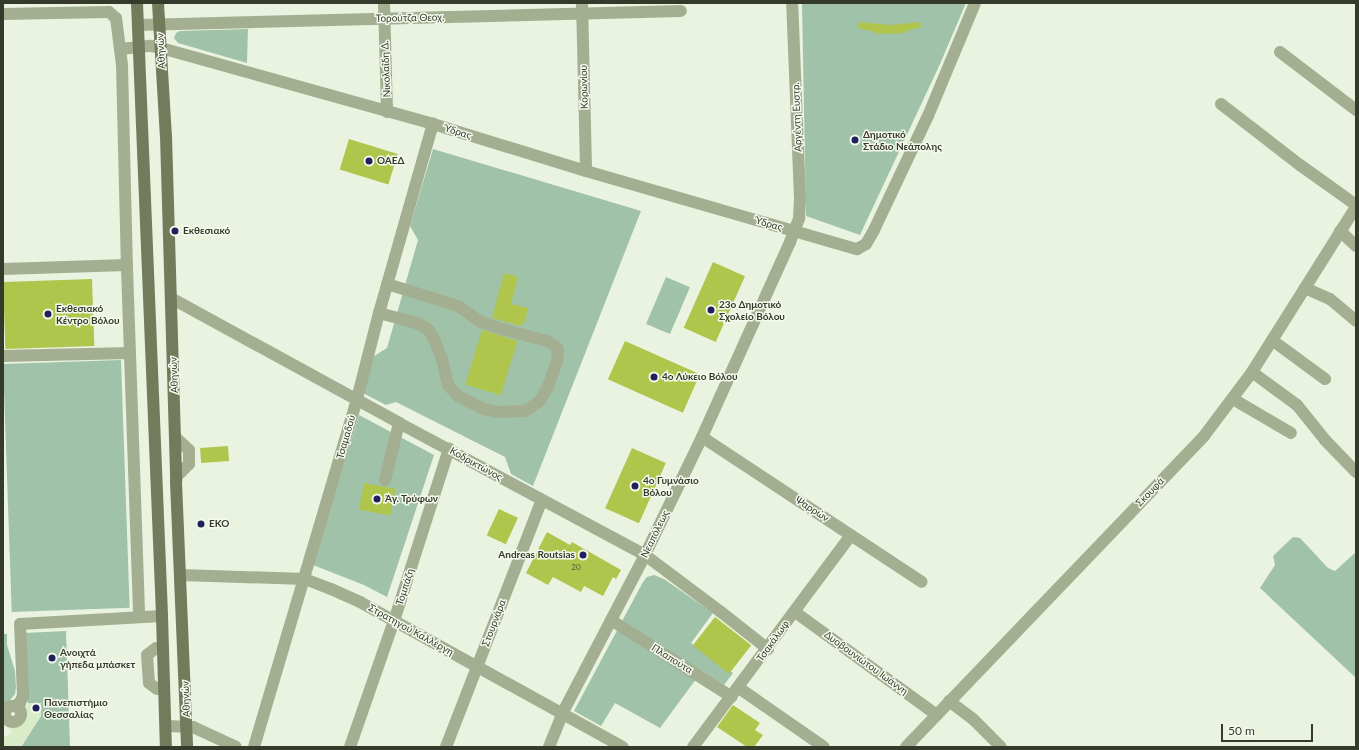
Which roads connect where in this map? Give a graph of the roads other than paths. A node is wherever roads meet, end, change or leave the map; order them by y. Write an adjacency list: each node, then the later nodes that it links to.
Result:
1 (137, 3): 11 (main road)
2 (158, 3): 10 (main road, Αθηνών)
3 (384, 3): 9 (street, Νικολαΐδη Δ.)
4 (792, 3): 22 (street, Αργέντη Ευστρ.)
5 (975, 3): 22 (street, Ύδρας)
6 (583, 8): 7 (street, Τορούτζα Θεοχ.); 9 (street, Τορούτζα Θεοχ.); 20 (street, Κορωνίου)
7 (681, 11)
8 (3, 14): 14 (street)
9 (384, 18): 10 (street, Τορούτζα Θεοχ.); 18 (street, Νικολαΐδη Δ.)
10 (160, 24): 11 (street, Τορούτζα Θεοχ.); 13 (main road, Αθηνών)
11 (138, 25): 12 (main road)
12 (139, 48): 13 (street, Ύδρας); 14 (street, Ύδρας); 52 (main road)
13 (161, 48): 18 (street, Ύδρας); 29 (main road, Αθηνών)
14 (120, 49): 25 (street)
15 (1280, 52): 17 (street)
16 (1221, 104): 21 (street)
17 (1356, 110)
18 (387, 112): 19 (street, Ύδρας)
19 (433, 124): 20 (street, Ύδρας); 27 (street, Τσαμαδού)
20 (586, 171): 22 (street, Ύδρας)
21 (1356, 206): 23 (street, Σκουφά)
22 (794, 231): 41 (street, Νεαπόλεως)
23 (1340, 231): 24 (street); 28 (street, Σκουφά)
24 (1356, 246)
25 (126, 265): 26 (street); 33 (street)
26 (3, 269)
27 (387, 284): 30 (street, Τσαμαδού); 30 (street)
28 (1304, 288): 31 (street); 32 (street, Σκουφά)
29 (171, 298): 37 (street, Κοδρικτώνος); 48 (main road, Αθηνών)
30 (379, 313): 37 (street, Τσαμαδού)
31 (1356, 321)
32 (1272, 340): 35 (street, Σκουφά); 36 (street)
33 (130, 352): 34 (street); 53 (street)
34 (3, 356)
35 (1252, 372): 38 (street, Σκουφά); 43 (street)
36 (1325, 379)
37 (357, 399): 39 (street, Κοδρικτώνος); 49 (street, Τσαμαδού)
38 (1233, 399): 40 (street); 61 (street, Σκουφά)
39 (399, 423): 42 (street, Κοδρικτώνος); 44 (street)
40 (1291, 433)
41 (702, 437): 46 (street, Ψαρρών); 47 (street, Νεαπόλεως)
42 (449, 449): 45 (street, Κοδρικτώνος); 55 (street, Τομπάζη)
43 (1356, 472)
44 (385, 480)
45 (542, 500): 47 (street, Κοδρικτώνος); 58 (street, Στουρνάρα)
46 (851, 535): 50 (street, Ψαρρών); 51 (street, Τσακάλωφ)
47 (645, 555): 54 (street, Νεαπόλεως); 57 (street, Κοδρικτώνος)
48 (180, 575): 49 (street, Στρατηγού Καλλέργη); 66 (main road, Αθηνών)
49 (304, 579): 55 (street, Στρατηγού Καλλέργη); 70 (street, Τσαμαδού)
50 (922, 582)
51 (795, 612): 57 (street, Τσακάλωφ); 63 (street, Δυοβουνιώτου Ιωάννη)
52 (162, 616): 53 (street); 65 (main road)
53 (139, 617): 64 (street)
54 (611, 620): 60 (street, Πλαπούτα); 62 (street, Νεαπόλεως)
55 (394, 621): 58 (street, Στρατηγού Καλλέργη); 71 (street, Τομπάζη)
56 (156, 648): 59 (street)
57 (768, 649): 60 (street, Τσακάλωφ)
58 (477, 667): 62 (street, Στρατηγού Καλλέργη); 72 (street, Στουρνάρα)
59 (157, 689)
60 (736, 692): 75 (street, Τσακάλωφ); 76 (street, Πλαπούτα)
61 (949, 701): 63 (street, Σκουφά); 78 (street)
62 (563, 712): 73 (street, Νεαπόλεως); 74 (street, Στρατηγού Καλλέργη)
63 (936, 715): 77 (street, Σκουφά)
64 (4, 717)
65 (166, 726): 66 (street); 67 (main road)
66 (187, 726): 68 (main road, Αθηνών); 69 (street)
67 (166, 747)
68 (187, 747)
69 (236, 747)
70 (254, 747)
71 (350, 747)
72 (446, 747)
73 (549, 747)
74 (624, 747)
75 (693, 747)
76 (824, 747)
77 (906, 747)
78 (1001, 747)

